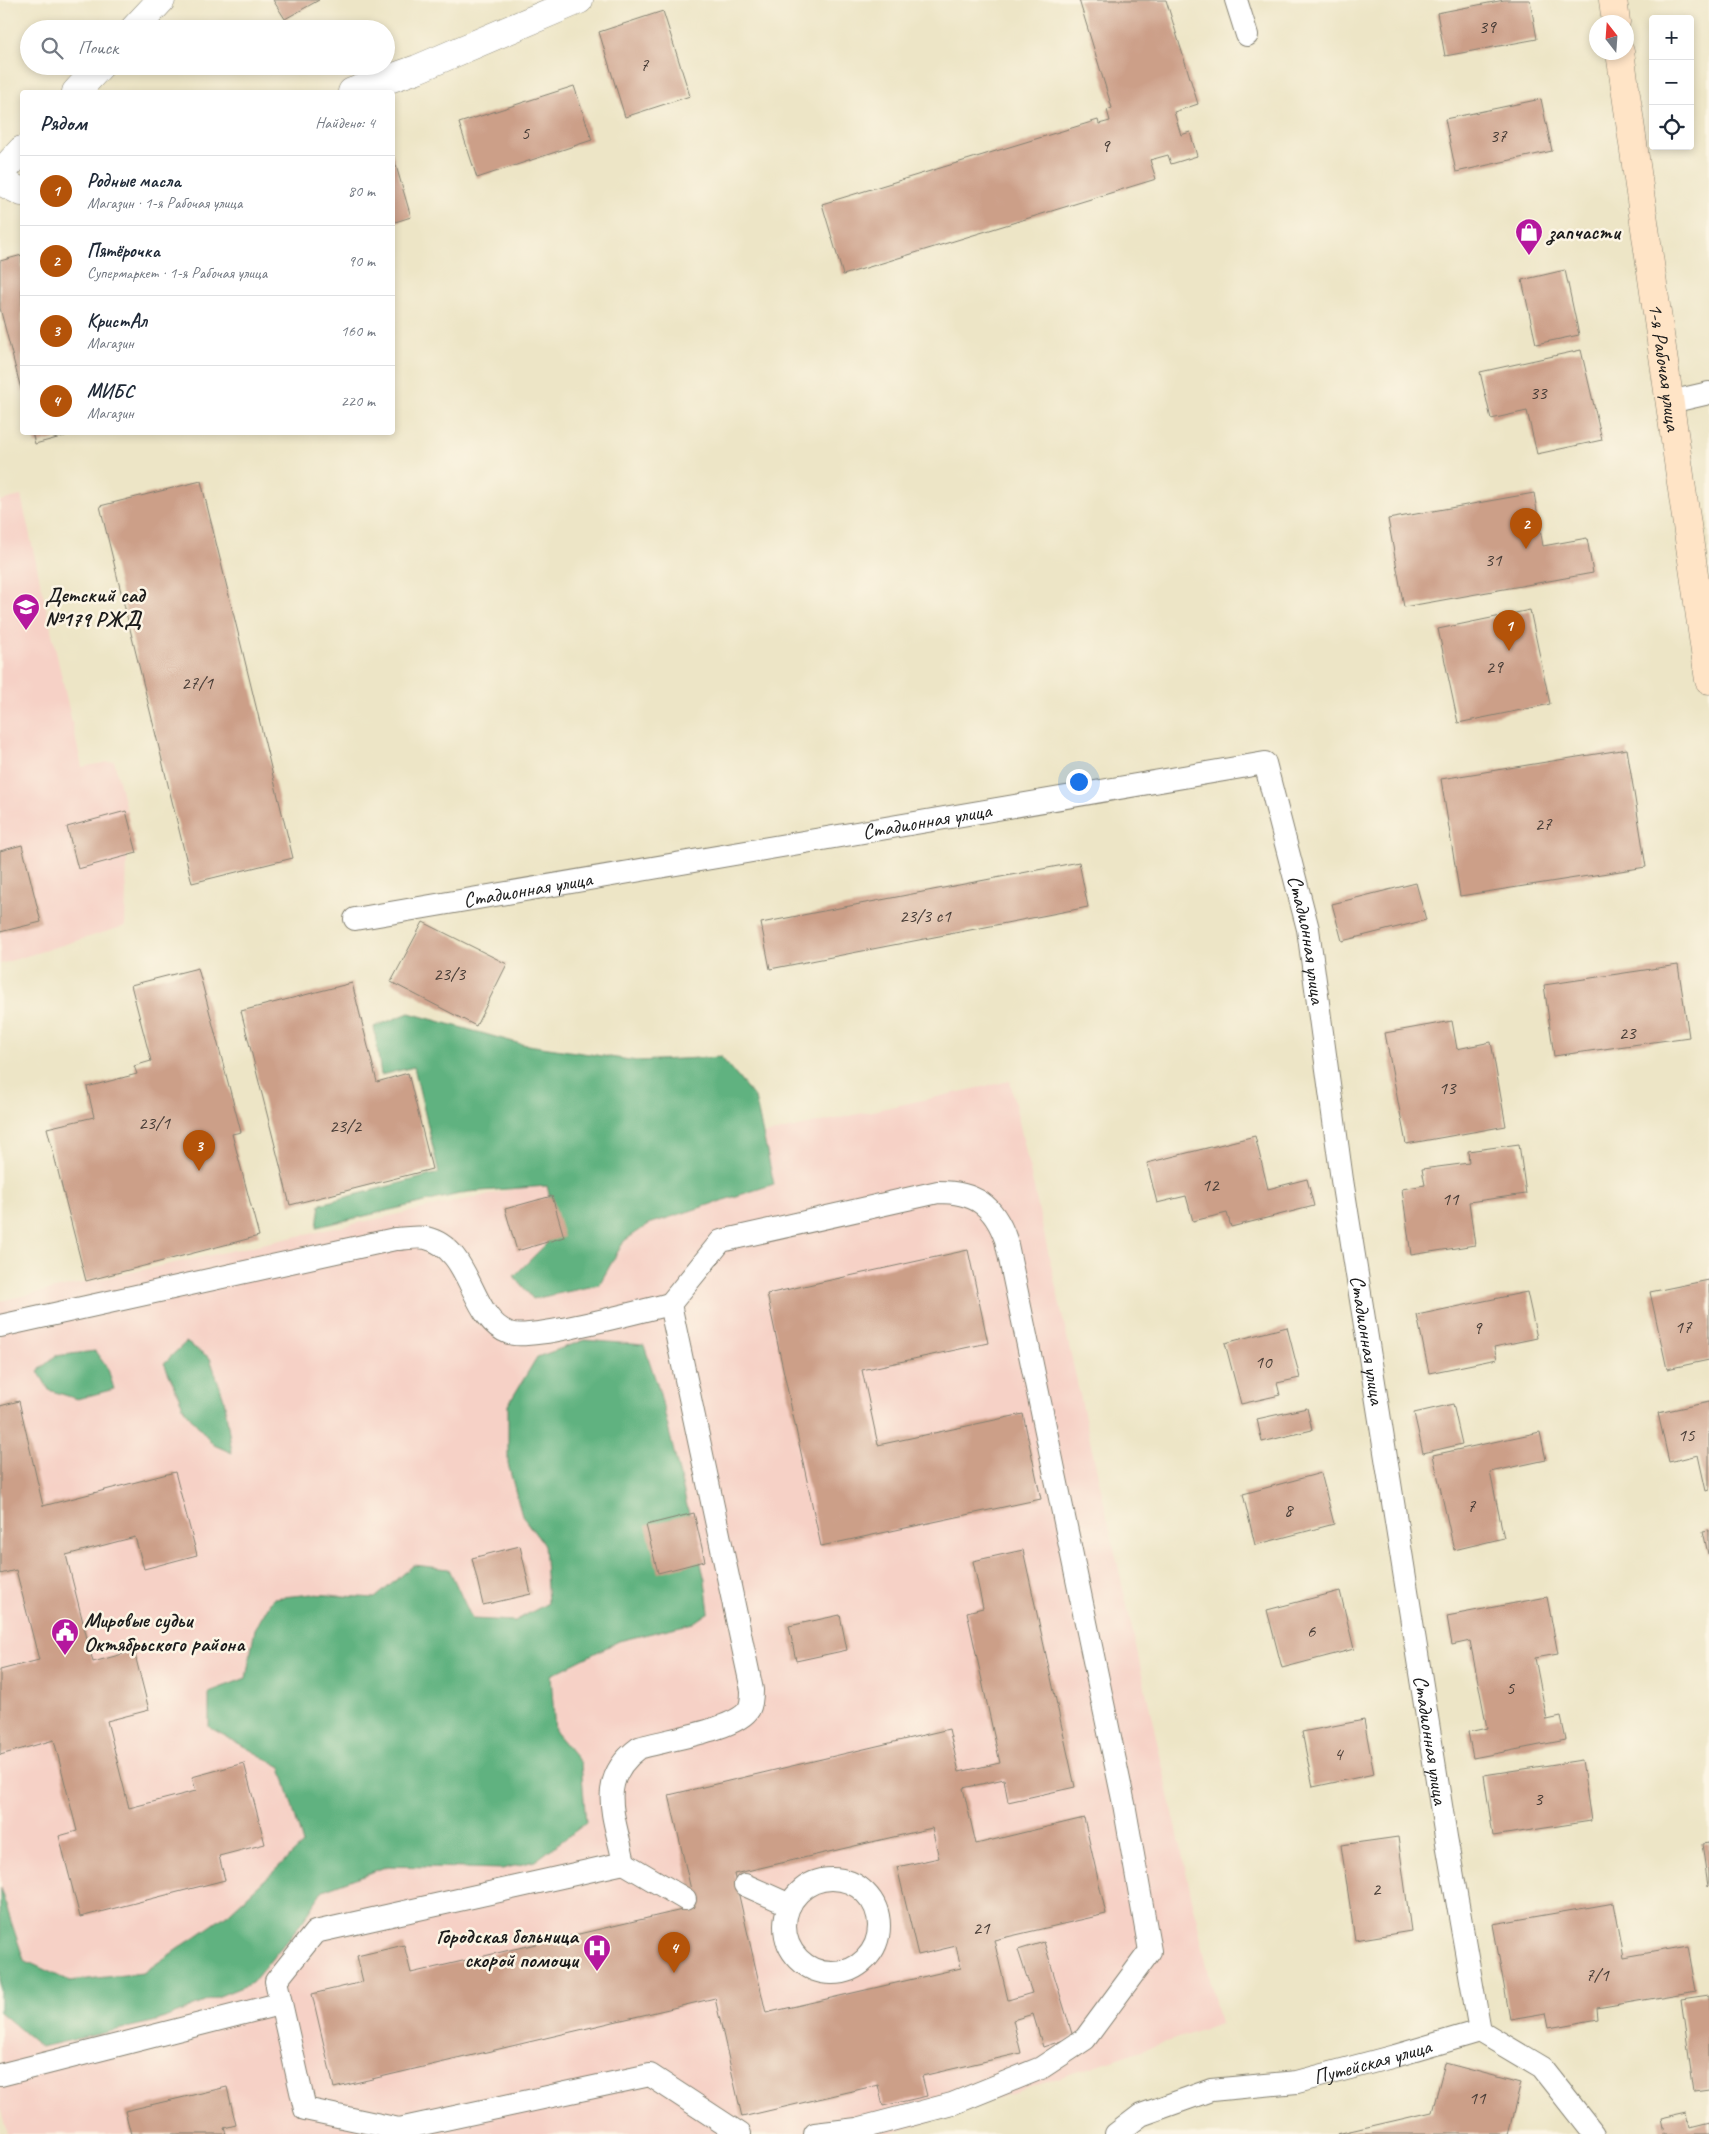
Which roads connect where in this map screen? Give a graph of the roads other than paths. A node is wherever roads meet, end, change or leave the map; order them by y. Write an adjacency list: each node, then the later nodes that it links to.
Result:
1 (161, 0): 6 (street)
2 (579, 0): 11 (street)
3 (1236, 0): 7 (lane)
4 (1613, 0): 5 (main road)
5 (1615, 15)
6 (142, 20)
7 (1247, 35)
8 (1621, 60): 17 (main road, 1-я Рабочая улица)
9 (92, 75): 10 (street)
10 (78, 90)
11 (358, 90)
12 (20, 152): 13 (street)
13 (0, 174)
14 (0, 181): 15 (street)
15 (20, 191)
16 (1709, 393): 17 (lane)
17 (1670, 402): 18 (main road, 1-я Рабочая улица)
18 (1709, 680)
19 (355, 919): 27 (lane, Стадионная улица)
20 (670, 1304): 21 (lane); 22 (lane); 30 (lane)
21 (0, 1326)
22 (624, 1863): 24 (lane); 26 (lane)
23 (745, 1885): 25 (lane)
24 (685, 1899)
25 (790, 1905): 25 (lane)
26 (279, 2004): 28 (lane); 29 (lane)
27 (1480, 2031): 31 (lane, Путейская улица); 32 (lane)
28 (0, 2074)
29 (740, 2134)
30 (816, 2134)
31 (1116, 2134)
32 (1594, 2134)

